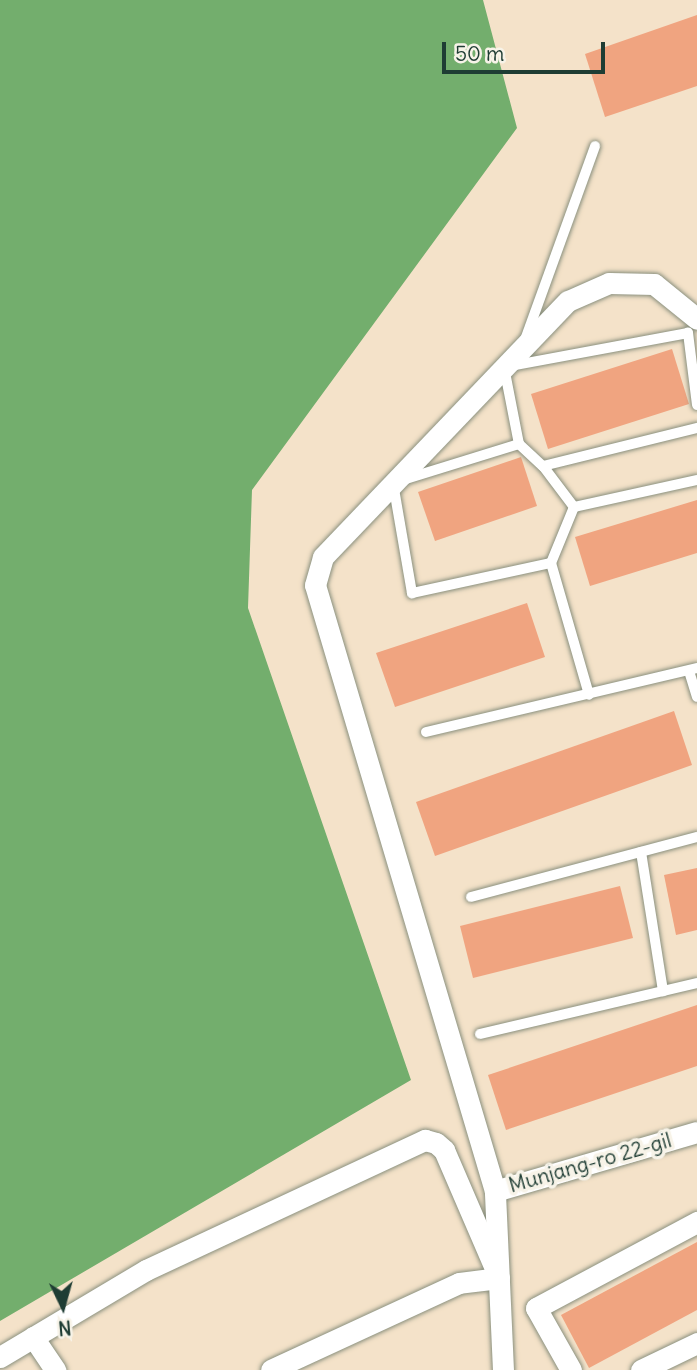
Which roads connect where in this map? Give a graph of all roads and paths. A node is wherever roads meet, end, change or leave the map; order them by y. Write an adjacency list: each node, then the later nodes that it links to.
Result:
1 (595, 146): 3 (lane)
2 (697, 319): 3 (street)
3 (521, 349): 4 (street)
4 (504, 367): 5 (lane); 7 (lane); 10 (street)
5 (697, 405)
6 (697, 428): 8 (lane)
7 (519, 444): 8 (lane); 10 (lane)
8 (543, 466): 11 (lane)
9 (697, 480): 11 (lane)
10 (393, 483): 12 (lane); 24 (street)
11 (574, 507): 12 (lane)
12 (551, 563): 14 (lane)
13 (693, 670): 14 (lane); 15 (lane)
14 (589, 695): 16 (lane)
15 (697, 697)
16 (426, 732)
17 (697, 837): 18 (lane)
18 (641, 852): 19 (lane); 21 (lane)
19 (471, 897)
20 (697, 983): 21 (lane)
21 (663, 991): 22 (lane)
22 (480, 1034)
23 (697, 1132): 24 (street, Munjang-ro 22-gil)
24 (495, 1191): 26 (street, Munjang-ro 22-gil)
25 (697, 1222): 33 (street)
26 (499, 1278): 27 (street); 31 (street); 32 (street, Munjang-ro 22-gil)
27 (33, 1337): 29 (street); 30 (street)
28 (697, 1343): 34 (street)
29 (0, 1357)
30 (55, 1370)
31 (271, 1370)
32 (503, 1370)
33 (571, 1370)
34 (641, 1370)

